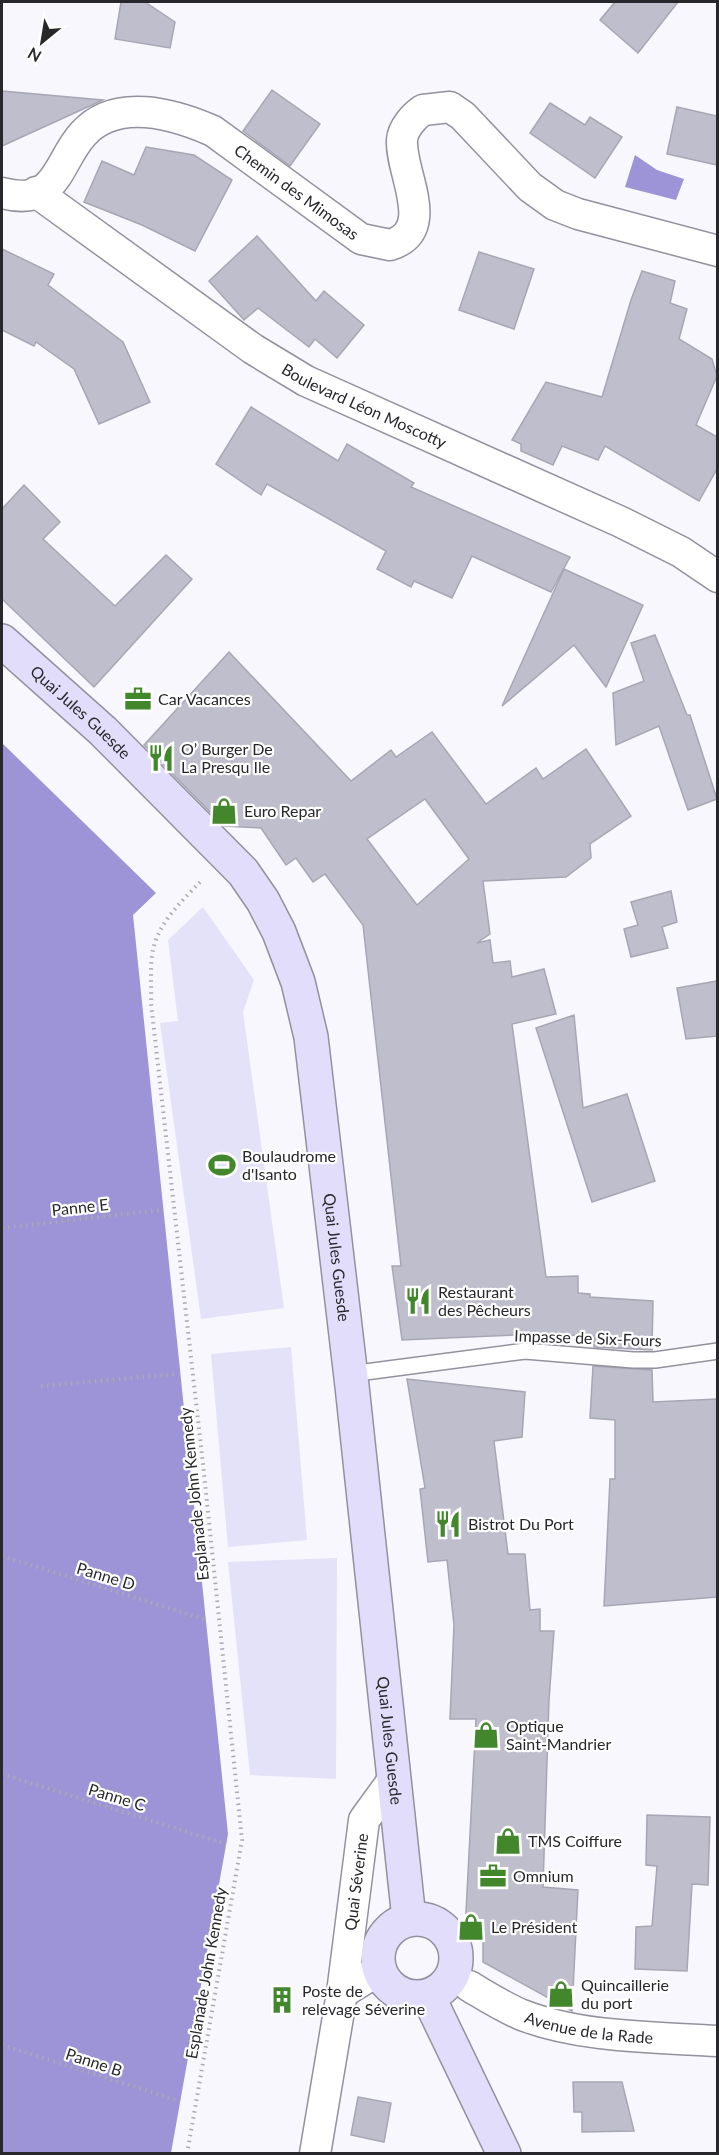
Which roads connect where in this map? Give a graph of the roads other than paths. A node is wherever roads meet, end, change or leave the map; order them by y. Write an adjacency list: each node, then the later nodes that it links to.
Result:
1 (36, 192): 2 (street); 3 (street, Chemin des Mimosas); 4 (street, Boulevard Léon Moscotty)
2 (2, 193)
3 (717, 251)
4 (717, 577)
5 (2, 641): 7 (main road, Quai Jules Guesde)
6 (717, 1351): 7 (lane, Impasse de Six-Fours)
7 (350, 1374): 8 (main road, Quai Jules Guesde)
8 (393, 1780): 9 (main road, Quai Jules Guesde); 12 (street, Quai Séverine)
9 (409, 1919): 10 (main road); 13 (main road)
10 (379, 1970): 12 (street); 13 (main road)
11 (469, 1986): 14 (street, Avenue de la Rade)
12 (342, 1993): 15 (street, Quai Séverine)
13 (428, 1996): 16 (main road)
14 (717, 2041)
15 (315, 2154)
16 (504, 2154)

